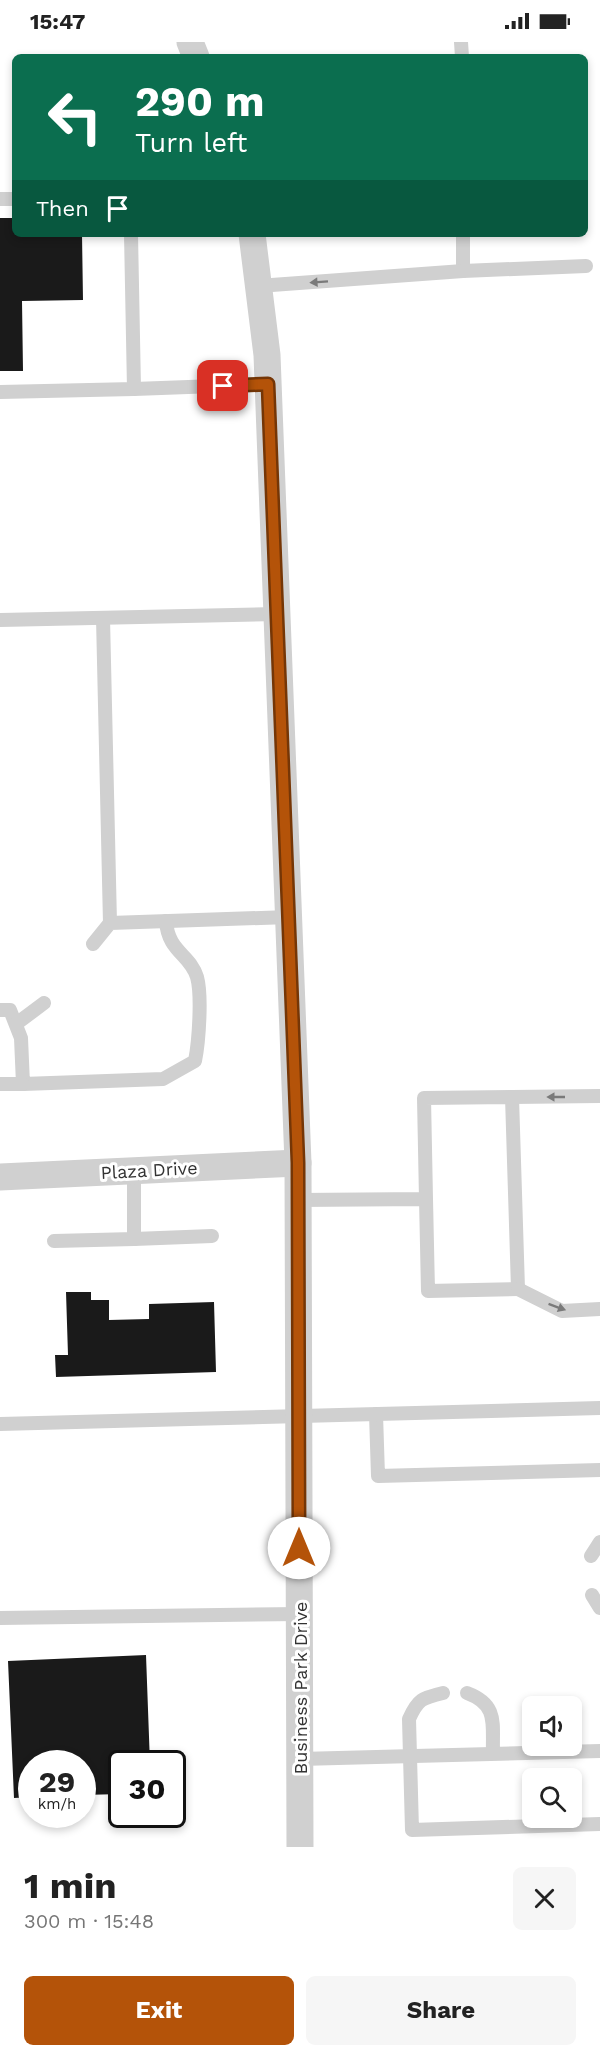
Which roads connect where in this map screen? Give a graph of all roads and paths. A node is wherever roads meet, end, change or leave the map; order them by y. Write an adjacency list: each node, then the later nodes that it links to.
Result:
1 (130, 237): 8 (lane)
2 (252, 237): 6 (street, Business Park Drive)
3 (463, 237): 5 (lane)
4 (586, 266): 5 (lane)
5 (463, 271): 6 (lane, one-way to 6)
6 (258, 286): 7 (street, Business Park Drive)
7 (268, 384): 8 (lane); 10 (street, Business Park Drive)
8 (134, 389): 9 (lane)
9 (0, 392)
10 (277, 615): 11 (lane); 13 (street, Business Park Drive)
11 (103, 618): 12 (lane); 15 (lane)
12 (0, 620)
13 (289, 917): 14 (lane); 24 (street, Business Park Drive)
14 (166, 921): 15 (lane); 21 (lane)
15 (110, 923): 16 (lane)
16 (93, 944)
17 (44, 1003): 19 (lane)
18 (0, 1010): 19 (lane)
19 (16, 1024): 21 (lane)
20 (0, 1084): 21 (lane)
21 (23, 1084)
22 (600, 1096): 23 (lane, one-way to 23)
23 (512, 1097): 27 (lane); 32 (lane)
24 (298, 1163): 25 (street, Plaza Drive); 28 (street, Business Park Drive)
25 (134, 1171): 26 (street, Plaza Drive); 30 (lane)
26 (0, 1177)
27 (426, 1199): 28 (lane); 32 (lane)
28 (298, 1200): 36 (street, Business Park Drive)
29 (212, 1236): 30 (lane)
30 (134, 1239): 31 (lane)
31 (54, 1241)
32 (518, 1289): 33 (lane, one-way to 33)
33 (600, 1309)
34 (600, 1408): 35 (lane)
35 (376, 1414): 36 (lane); 38 (lane)
36 (299, 1415): 37 (lane); 43 (street, Business Park Drive)
37 (0, 1424)
38 (600, 1470)
39 (600, 1542): 40 (lane)
40 (591, 1556)
41 (592, 1594): 42 (lane)
42 (600, 1608)
43 (300, 1614): 44 (lane); 50 (street, Business Park Drive)
44 (0, 1618)
45 (443, 1693): 49 (lane)
46 (467, 1693): 48 (lane)
47 (600, 1751): 48 (lane)
48 (493, 1753): 49 (lane)
49 (410, 1756): 50 (lane); 51 (lane)
50 (300, 1759): 52 (street, Business Park Drive)
51 (600, 1824)
52 (300, 1847)

